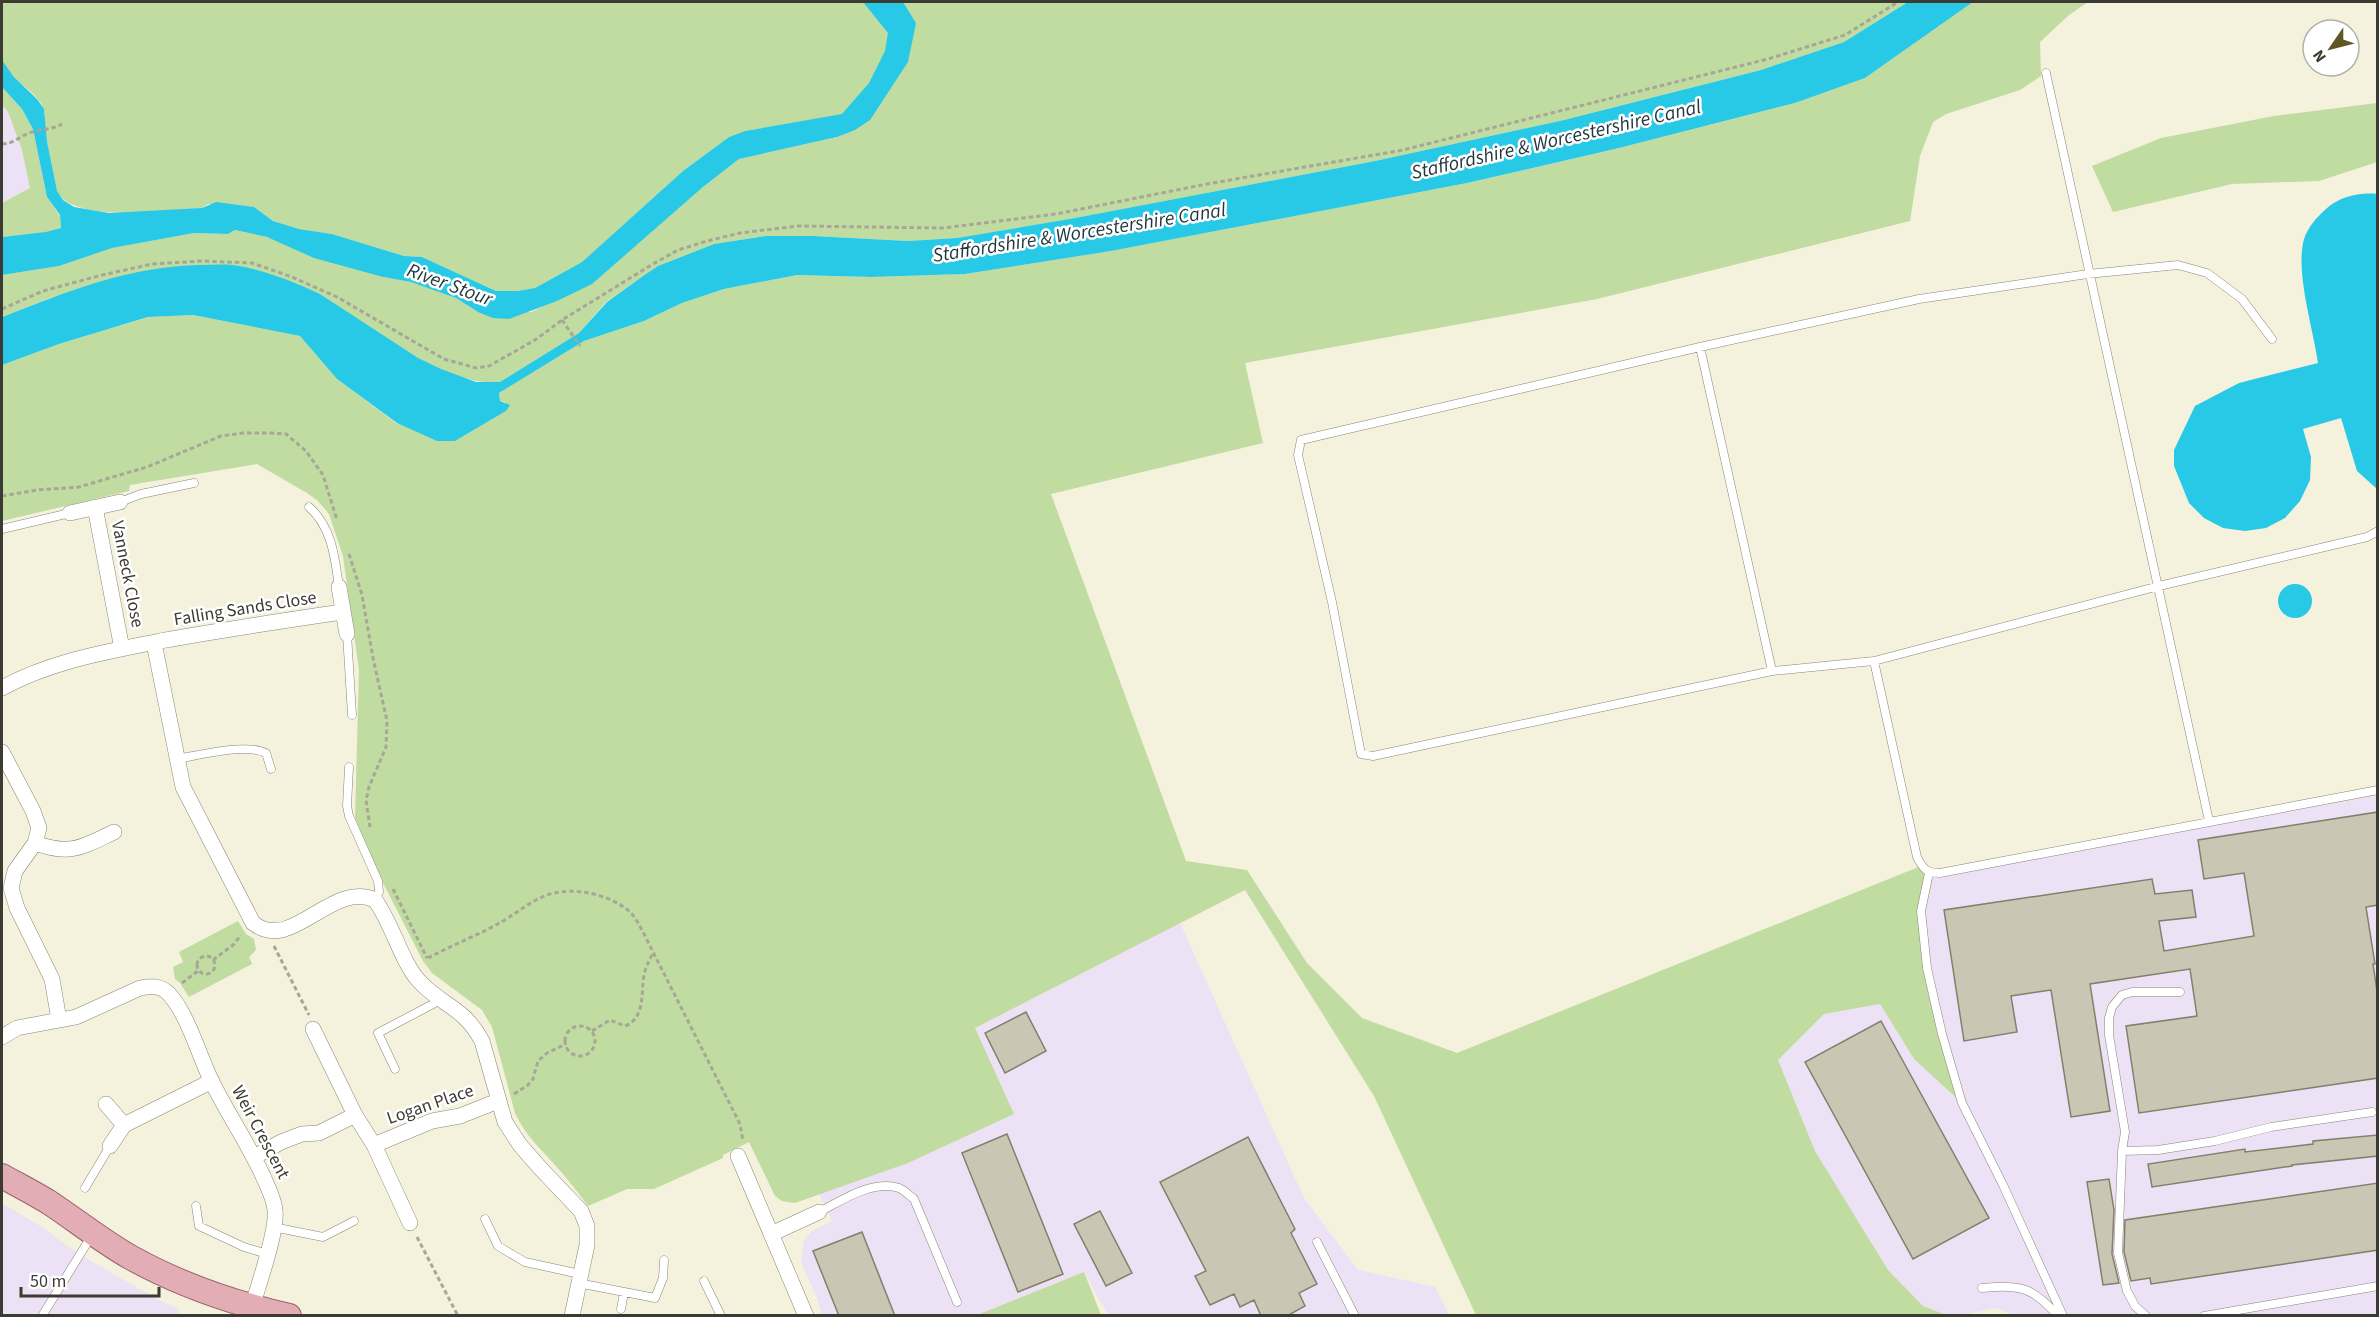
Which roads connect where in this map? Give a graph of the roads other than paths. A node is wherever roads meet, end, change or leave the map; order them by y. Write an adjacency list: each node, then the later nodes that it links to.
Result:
1 (2046, 73): 2 (lane)
2 (2088, 273): 3 (lane); 4 (lane); 12 (lane)
3 (2272, 339)
4 (1700, 347): 19 (lane); 19 (lane)
5 (194, 483): 6 (lane)
6 (120, 502): 7 (street, Vanneck Close)
7 (95, 507): 9 (street, Vanneck Close); 17 (street, Vanneck Close)
8 (309, 507): 13 (lane)
9 (70, 513): 10 (lane)
10 (2, 530)
11 (2378, 531): 12 (lane)
12 (2159, 586): 18 (lane); 27 (lane)
13 (339, 587): 14 (street, Falling Sands Close)
14 (342, 612): 15 (street, Falling Sands Close); 16 (street, Falling Sands Close)
15 (347, 634): 21 (lane)
16 (154, 643): 17 (street, Falling Sands Close); 23 (street)
17 (122, 649): 20 (street, Falling Sands Close)
18 (1874, 661): 19 (lane); 30 (lane)
19 (1772, 671)
20 (2, 688)
21 (352, 715)
22 (2, 752): 29 (street)
23 (177, 759): 25 (lane); 31 (street)
24 (349, 768): 31 (lane)
25 (271, 770)
26 (2378, 790): 27 (lane)
27 (2209, 821): 30 (lane)
28 (114, 832): 29 (street)
29 (35, 843): 34 (street)
30 (1929, 873): 77 (lane)
31 (375, 900): 33 (street)
32 (2180, 992): 46 (lane)
33 (438, 996): 37 (lane); 39 (street)
34 (59, 1020): 36 (street); 38 (street, Weir Crescent)
35 (313, 1029): 42 (street, Logan Place)
36 (3, 1031)
37 (395, 1069)
38 (212, 1081): 43 (street, Weir Crescent); 48 (street, Weir Crescent)
39 (498, 1101): 44 (street, Logan Place); 62 (street)
40 (106, 1104): 43 (street)
41 (2372, 1112): 46 (lane)
42 (355, 1115): 44 (street, Logan Place); 48 (street)
43 (123, 1125): 45 (street)
44 (374, 1145): 55 (street, Logan Place)
45 (110, 1146): 50 (lane)
46 (2122, 1151): 78 (lane)
47 (738, 1155): 58 (street)
48 (254, 1157): 56 (street, Weir Crescent)
49 (2, 1176): 57 (main road)
50 (85, 1188)
51 (196, 1206): 60 (lane)
52 (819, 1212): 58 (street); 67 (lane)
53 (485, 1219): 62 (lane)
54 (354, 1221): 56 (lane)
55 (410, 1223)
56 (273, 1227): 60 (street, Weir Crescent)
57 (93, 1234): 68 (main road); 71 (lane)
58 (771, 1234): 70 (street)
59 (1317, 1242): 75 (lane)
60 (267, 1254): 68 (street, Weir Crescent)
61 (664, 1260): 66 (lane)
62 (579, 1279): 66 (lane); 73 (street)
63 (704, 1281): 74 (lane)
64 (2378, 1286): 79 (lane)
65 (1982, 1288): 76 (lane)
66 (624, 1293): 69 (lane)
67 (957, 1302)
68 (252, 1307): 72 (main road)
69 (621, 1309)
70 (802, 1314)
71 (42, 1316)
72 (289, 1316)
73 (572, 1316)
74 (721, 1316)
75 (1355, 1316)
76 (2058, 1316)
77 (2063, 1316)
78 (2146, 1316)
79 (2204, 1316)

